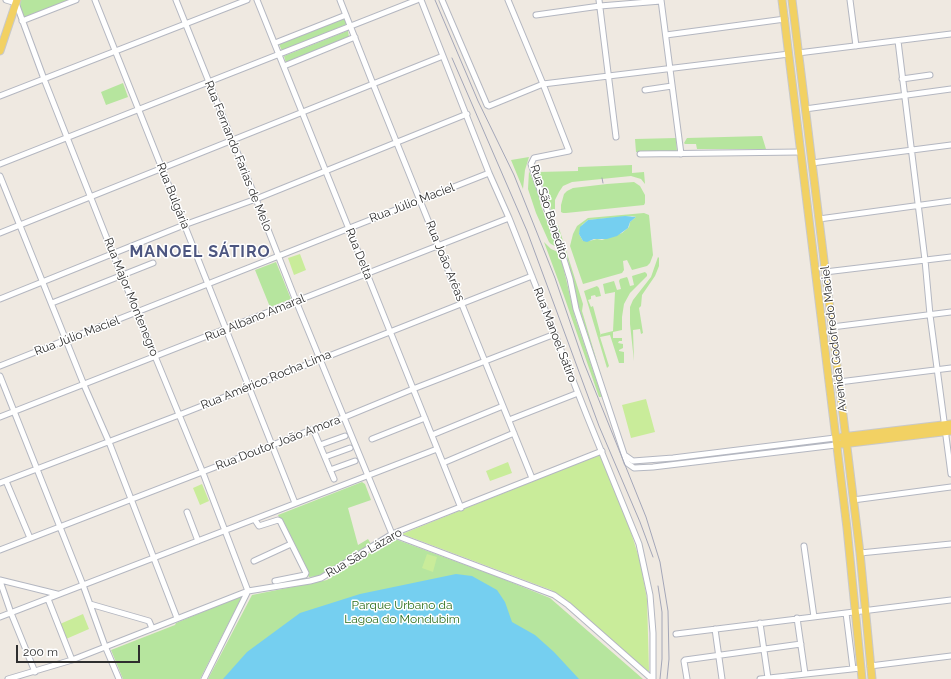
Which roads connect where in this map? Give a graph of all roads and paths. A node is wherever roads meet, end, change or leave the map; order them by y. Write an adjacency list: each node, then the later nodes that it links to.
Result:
1 (6, 0): 17 (street)
2 (76, 0): 22 (street)
3 (95, 0): 32 (street, Rua Bulgária)
4 (176, 0): 23 (street, Rua Fernando Farias de Melo)
5 (247, 0): 23 (street)
6 (257, 0): 29 (street, Rua Delta)
7 (340, 0): 19 (street, Rua João Arêas)
8 (418, 0): 24 (street)
9 (421, 0): 36 (street, Rua Manoel Sátiro)
10 (442, 0): 47 (street)
11 (508, 0): 47 (street, Rua São Benedito)
12 (599, 0): 18 (street)
13 (661, 0): 18 (street); 26 (street)
14 (782, 0): 21 (main road, Avenida Godofredo Maciel)
15 (792, 0): 33 (main road, Avenida Godofredo Maciel)
16 (850, 0): 30 (street)
17 (17, 2): 22 (street, Rua Major Montenegro); 31 (main road)
18 (600, 6): 20 (street); 41 (street)
19 (346, 15): 24 (street, Rua João Arêas); 29 (street)
20 (536, 15)
21 (785, 19): 26 (street); 35 (main road, Avenida Godofredo Maciel)
22 (22, 21): 43 (street, Rua Major Montenegro)
23 (185, 24): 32 (street); 45 (street, Rua Fernando Farias de Melo)
24 (351, 26): 27 (street, Rua João Arêas); 34 (street)
25 (951, 34): 28 (street)
26 (666, 35): 38 (street)
27 (355, 37): 37 (street); 46 (street, Rua João Arêas)
28 (898, 40): 30 (street); 44 (street)
29 (274, 43): 34 (street, Rua Delta)
30 (856, 46): 33 (street)
31 (0, 51)
32 (115, 51): 43 (street); 56 (street, Rua Bulgária)
33 (798, 53): 40 (main road, Avenida Godofredo Maciel)
34 (279, 54): 37 (street, Rua Delta); 45 (street)
35 (789, 54): 38 (street); 42 (main road, Avenida Godofredo Maciel)
36 (443, 56): 46 (street); 58 (street, Rua Manoel Sátiro)
37 (284, 66): 57 (street, Rua Delta)
38 (670, 69): 41 (street); 48 (street)
39 (930, 75): 44 (street)
40 (801, 76): 42 (main road); 49 (main road, Avenida Godofredo Maciel)
41 (608, 77): 47 (street); 59 (street)
42 (791, 77): 50 (main road, Avenida Godofredo Maciel)
43 (44, 79): 53 (street); 60 (street, Rua Major Montenegro)
44 (902, 80): 54 (street)
45 (209, 82): 56 (street); 61 (street, Rua Fernando Farias de Melo)
46 (373, 84): 57 (street); 62 (street, Rua João Arêas)
47 (543, 84): 146 (street, Rua São Benedito)
48 (672, 86): 52 (street); 67 (street)
49 (803, 88): 50 (main road); 55 (main road, Avenida Godofredo Maciel)
50 (793, 89): 65 (main road, Avenida Godofredo Maciel)
51 (951, 89): 54 (street)
52 (646, 90)
53 (0, 96)
54 (904, 96): 55 (street); 64 (street)
55 (805, 109): 68 (main road, Avenida Godofredo Maciel)
56 (138, 110): 60 (street); 70 (street, Rua Bulgária)
57 (302, 112): 61 (street); 71 (street, Rua Delta)
58 (467, 114): 62 (street); 72 (street, Rua Manoel Sátiro)
59 (616, 137)
60 (68, 138): 69 (street); 74 (street, Rua Major Montenegro)
61 (233, 141): 70 (street); 75 (street, Rua Fernando Farias de Melo)
62 (398, 143): 71 (street); 76 (street, Rua João Arêas)
63 (951, 145): 64 (street)
64 (911, 150): 68 (street); 78 (street)
65 (800, 152): 67 (street); 110 (main road, Avenida Godofredo Maciel)
66 (640, 154): 67 (street)
67 (681, 154)
68 (812, 163): 80 (main road, Avenida Godofredo Maciel)
69 (0, 164)
70 (162, 169): 74 (street); 82 (street, Rua Bulgária)
71 (326, 171): 75 (street); 83 (street, Rua Delta)
72 (489, 173): 76 (street, Rua Júlio Maciel); 79 (street, Rua Manoel Sátiro)
73 (0, 176): 81 (street)
74 (91, 197): 81 (street); 86 (street, Rua Major Montenegro)
75 (256, 199): 82 (street); 87 (street, Rua Fernando Farias de Melo)
76 (421, 200): 83 (street, Rua Júlio Maciel); 85 (street, Rua João Arêas)
77 (951, 201): 78 (street)
78 (918, 206): 80 (street); 89 (street)
79 (509, 218): 85 (street, Rua Albano Amaral); 94 (street, Rua Manoel Sátiro)
80 (819, 219): 91 (main road, Avenida Godofredo Maciel)
81 (20, 225): 84 (street); 95 (street)
82 (184, 225): 86 (street); 96 (street, Rua Bulgária)
83 (349, 228): 87 (street, Rua Júlio Maciel); 92 (street, Rua Delta)
84 (0, 233)
85 (439, 246): 92 (street, Rua Albano Amaral); 100 (street, Rua João Arêas)
86 (113, 254): 93 (street, Rua Major Montenegro); 95 (street)
87 (278, 256): 96 (street, Rua Júlio Maciel); 98 (street, Rua Fernando Farias de Melo)
88 (951, 257): 89 (street)
89 (925, 260): 91 (street); 103 (street)
90 (153, 263): 93 (street)
91 (825, 272): 104 (main road, Avenida Godofredo Maciel)
92 (367, 274): 98 (street, Rua Albano Amaral); 106 (street, Rua Delta)
93 (123, 275): 99 (street); 101 (street, Rua Major Montenegro)
94 (532, 276): 100 (street, Rua Américo Rocha Lima); 107 (street, Rua Manoel Sátiro)
95 (43, 282): 97 (street); 99 (street)
96 (208, 284): 101 (street, Rua Júlio Maciel); 105 (street, Rua Bulgária)
97 (0, 299)
98 (296, 301): 105 (street, Rua Albano Amaral); 112 (street, Rua Fernando Farias de Melo)
99 (52, 303): 108 (street)
100 (462, 304): 106 (street, Rua Américo Rocha Lima); 113 (street, Rua João Arêas)
101 (138, 312): 108 (street, Rua Júlio Maciel); 111 (street, Rua Major Montenegro)
102 (951, 312): 103 (street)
103 (930, 315): 104 (street); 117 (street)
104 (832, 327): 109 (main road, Avenida Godofredo Maciel)
105 (226, 330): 111 (street, Rua Albano Amaral); 122 (street, Rua Bulgária)
106 (390, 331): 112 (street, Rua Américo Rocha Lima); 123 (street, Rua Delta)
107 (555, 334): 113 (street, Rua Doutor João Amora); 124 (street, Rua Manoel Sátiro)
108 (66, 340): 114 (street, Rua Júlio Maciel); 121 (street)
109 (834, 345): 110 (main road); 116 (main road, Avenida Godofredo Maciel)
110 (824, 346): 118 (main road, Avenida Godofredo Maciel)
111 (156, 357): 121 (street, Rua Albano Amaral); 127 (street, Rua Major Montenegro)
112 (320, 359): 122 (street, Rua Américo Rocha Lima); 129 (street, Rua Fernando Farias de Melo)
113 (486, 361): 123 (street, Rua Doutor João Amora); 125 (street, Rua João Arêas)
114 (0, 366)
115 (951, 368): 117 (street)
116 (837, 369): 118 (main road); 120 (main road, Avenida Godofredo Maciel)
117 (938, 370): 120 (street); 132 (street)
118 (827, 371): 139 (main road, Avenida Godofredo Maciel)
119 (0, 376): 126 (street)
120 (839, 382): 138 (main road, Avenida Godofredo Maciel)
121 (84, 385): 126 (street, Rua Albano Amaral); 140 (street)
122 (249, 388): 127 (street, Rua Américo Rocha Lima); 141 (street, Rua Bulgária)
123 (413, 389): 129 (street, Rua Doutor João Amora); 130 (street, Rua Delta)
124 (578, 393): 131 (street); 145 (street, Rua Manoel Sátiro)
125 (503, 406): 131 (street, Rua João Arêas); 135 (street)
126 (14, 412): 128 (street, Rua Albano Amaral); 152 (street)
127 (179, 415): 140 (street, Rua Américo Rocha Lima); 154 (street, Rua Major Montenegro)
128 (0, 417)
129 (345, 418): 133 (street, Rua Doutor João Amora); 156 (street, Rua Fernando Farias de Melo)
130 (425, 418): 135 (street, Rua Delta); 137 (street)
131 (509, 420): 134 (street, Rua João Arêas)
132 (948, 428): 138 (main road); 155 (street)
133 (313, 429): 141 (street, Rua Doutor João Amora); 142 (street)
134 (514, 433): 150 (street); 157 (street, Rua João Arêas)
135 (432, 435): 144 (street, Rua Delta)
136 (345, 436): 142 (street)
137 (372, 439)
138 (846, 440): 139 (main road); 163 (main road, Avenida Godofredo Maciel)
139 (835, 441): 148 (street); 151 (street); 181 (main road, Avenida Godofredo Maciel)
140 (109, 442): 152 (street, Rua Américo Rocha Lima); 162 (street)
141 (272, 445): 154 (street, Rua Doutor João Amora); 164 (street, Rua Bulgária)
142 (320, 445): 147 (street)
143 (350, 448): 147 (street)
144 (437, 449): 150 (street, Rua Delta); 156 (street)
145 (602, 451): 157 (street, Rua São Lázaro); 219 (street, Rua Manoel Sátiro)
146 (626, 456): 148 (street); 151 (street)
147 (325, 457): 153 (street)
148 (673, 458): 151 (street)
149 (355, 461): 153 (street)
150 (443, 462): 165 (street, Rua Delta)
151 (674, 465)
152 (37, 469): 159 (street, Rua Américo Rocha Lima); 168 (street)
153 (330, 470): 158 (street)
154 (203, 472): 162 (street, Rua Doutor João Amora); 169 (street, Rua Major Montenegro)
155 (951, 474)
156 (368, 475): 164 (street); 170 (street, Rua Fernando Farias de Melo)
157 (532, 478): 165 (street, Rua São Lázaro)
158 (334, 479)
159 (6, 480): 160 (street, Rua Américo Rocha Lima); 171 (street)
160 (0, 483)
161 (951, 487): 163 (street)
162 (131, 500): 168 (street, Rua Doutor João Amora); 178 (street)
163 (853, 500): 177 (main road, Avenida Godofredo Maciel)
164 (295, 503): 167 (street)
165 (461, 508): 170 (street, Rua São Lázaro)
166 (187, 512): 172 (street)
167 (255, 520): 169 (street); 173 (street)
168 (60, 527): 171 (street, Rua Doutor João Amora); 186 (street)
169 (225, 530): 172 (street); 187 (street, Rua Major Montenegro)
170 (392, 534): 187 (street, Rua São Lázaro); 219 (street)
171 (30, 538): 176 (street, Rua Doutor João Amora)
172 (198, 541): 178 (street)
173 (291, 544): 179 (street); 183 (street)
174 (951, 544): 177 (street)
175 (804, 546): 197 (street)
176 (0, 550)
177 (860, 553): 180 (main road, Avenida Godofredo Maciel)
178 (154, 558): 186 (street); 198 (street)
179 (254, 561)
180 (861, 571): 181 (main road); 185 (main road, Avenida Godofredo Maciel)
181 (851, 572): 184 (main road, Avenida Godofredo Maciel)
182 (0, 581): 188 (street); 194 (street)
183 (275, 581)
184 (852, 583): 185 (main road); 193 (main road, Avenida Godofredo Maciel)
185 (863, 583): 192 (main road, Avenida Godofredo Maciel)
186 (83, 585): 188 (street); 191 (street)
187 (248, 591): 198 (street, Rua São Lázaro); 218 (street)
188 (58, 594): 189 (street)
189 (48, 599): 194 (street); 209 (street)
190 (951, 600): 192 (street)
191 (90, 604): 201 (street); 205 (street)
192 (865, 610): 193 (street); 210 (main road, Avenida Godofredo Maciel)
193 (854, 612): 195 (street); 211 (main road, Avenida Godofredo Maciel)
194 (11, 613): 196 (street); 213 (street)
195 (846, 613): 197 (street); 212 (street)
196 (0, 617)
197 (814, 617): 199 (street)
198 (177, 618): 201 (street, Rua São Lázaro)
199 (797, 618): 200 (street); 204 (street)
200 (760, 623): 202 (street); 206 (street)
201 (152, 628): 205 (street, Rua São Lázaro)
202 (715, 629): 203 (street); 207 (street)
203 (676, 634)
204 (801, 644): 206 (street); 214 (street)
205 (105, 646): 209 (street, Rua São Lázaro); 217 (street)
206 (764, 648): 207 (street); 215 (street)
207 (719, 654): 220 (street); 221 (street)
208 (951, 656): 210 (street)
209 (72, 660): 213 (street, Rua São Lázaro)
210 (870, 666): 224 (main road, Avenida Godofredo Maciel)
211 (861, 668): 212 (street); 223 (main road, Avenida Godofredo Maciel)
212 (853, 669): 214 (street)
213 (35, 672): 216 (street, Rua São Lázaro)
214 (805, 674): 215 (street)
215 (768, 678): 222 (street)
216 (8, 679)
217 (120, 679)
218 (204, 679)
219 (652, 679)
220 (687, 679)
221 (722, 679)
222 (760, 679)
223 (862, 679)
224 (872, 679)

